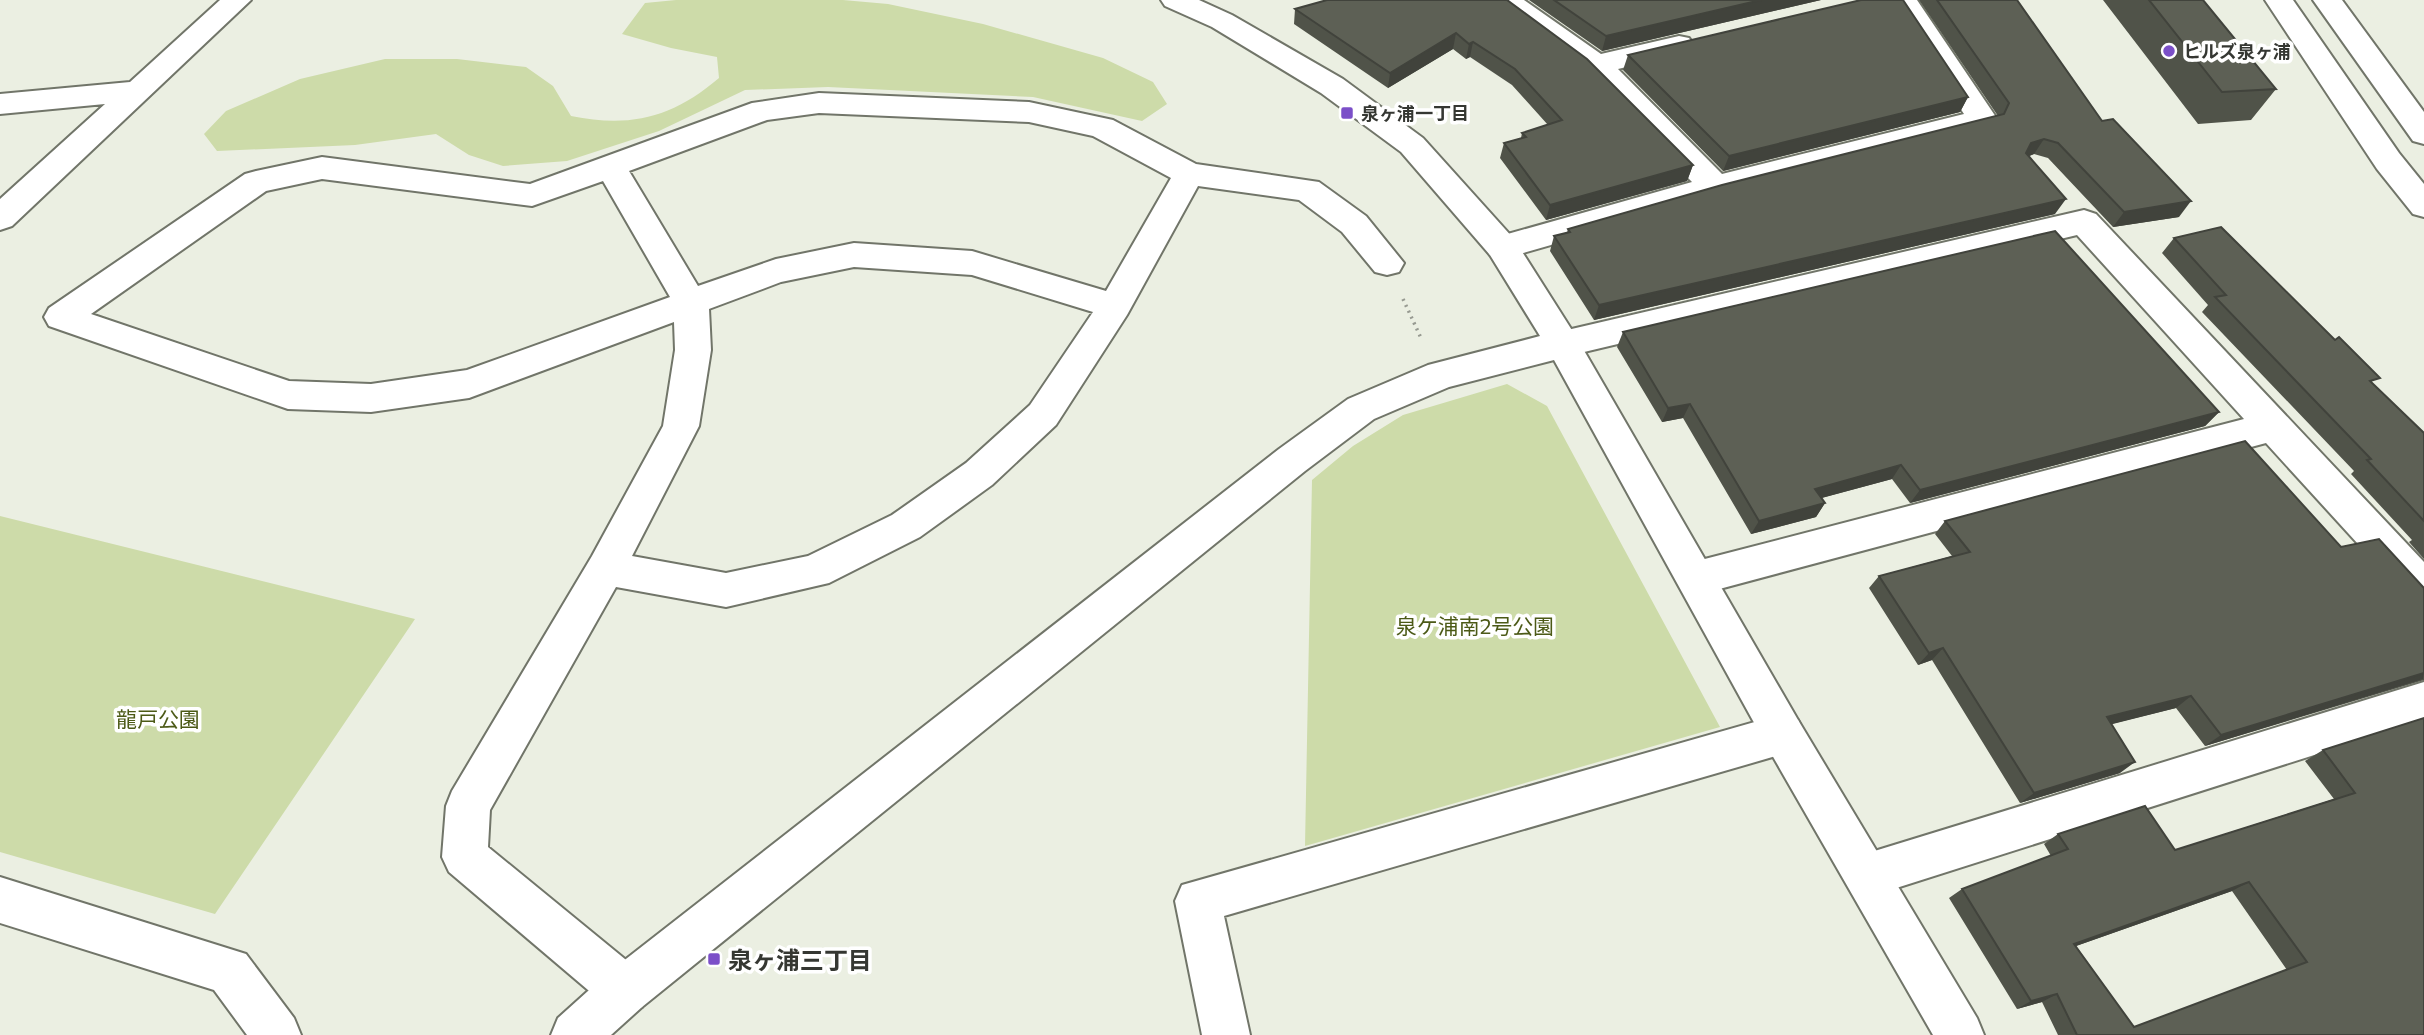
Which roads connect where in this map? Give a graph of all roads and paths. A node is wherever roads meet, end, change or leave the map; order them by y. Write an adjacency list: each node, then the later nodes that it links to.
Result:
1 (237, 0): 9 (street)
2 (1175, 0): 19 (street)
3 (1505, 0): 8 (street)
4 (1903, 0): 14 (street)
5 (2279, 0): 16 (street)
6 (2328, 0): 11 (street)
7 (1700, 40): 8 (street)
8 (1596, 65): 14 (street)
9 (138, 91): 10 (street); 17 (street)
10 (0, 104)
11 (2424, 134)
12 (611, 167): 13 (street); 21 (street); 21 (street)
13 (1189, 174): 20 (street); 22 (street)
14 (1715, 187): 19 (street)
15 (2059, 195): 18 (street)
16 (2424, 206)
17 (0, 218)
18 (2084, 222): 23 (street); 24 (street)
19 (1502, 247): 23 (street)
20 (1387, 263)
21 (691, 303): 22 (street); 25 (street)
22 (1115, 306): 25 (street)
23 (1563, 344): 26 (street); 32 (street)
24 (2273, 426): 26 (street); 27 (street)
25 (606, 568): 32 (street)
26 (1697, 578): 29 (street)
27 (2424, 589)
28 (2424, 701): 30 (street)
29 (1783, 734): 30 (street); 35 (street)
30 (1868, 875): 36 (street)
31 (0, 900): 33 (street)
32 (625, 990): 34 (street)
33 (277, 1035)
34 (575, 1035)
35 (1226, 1035)
36 (1960, 1035)

